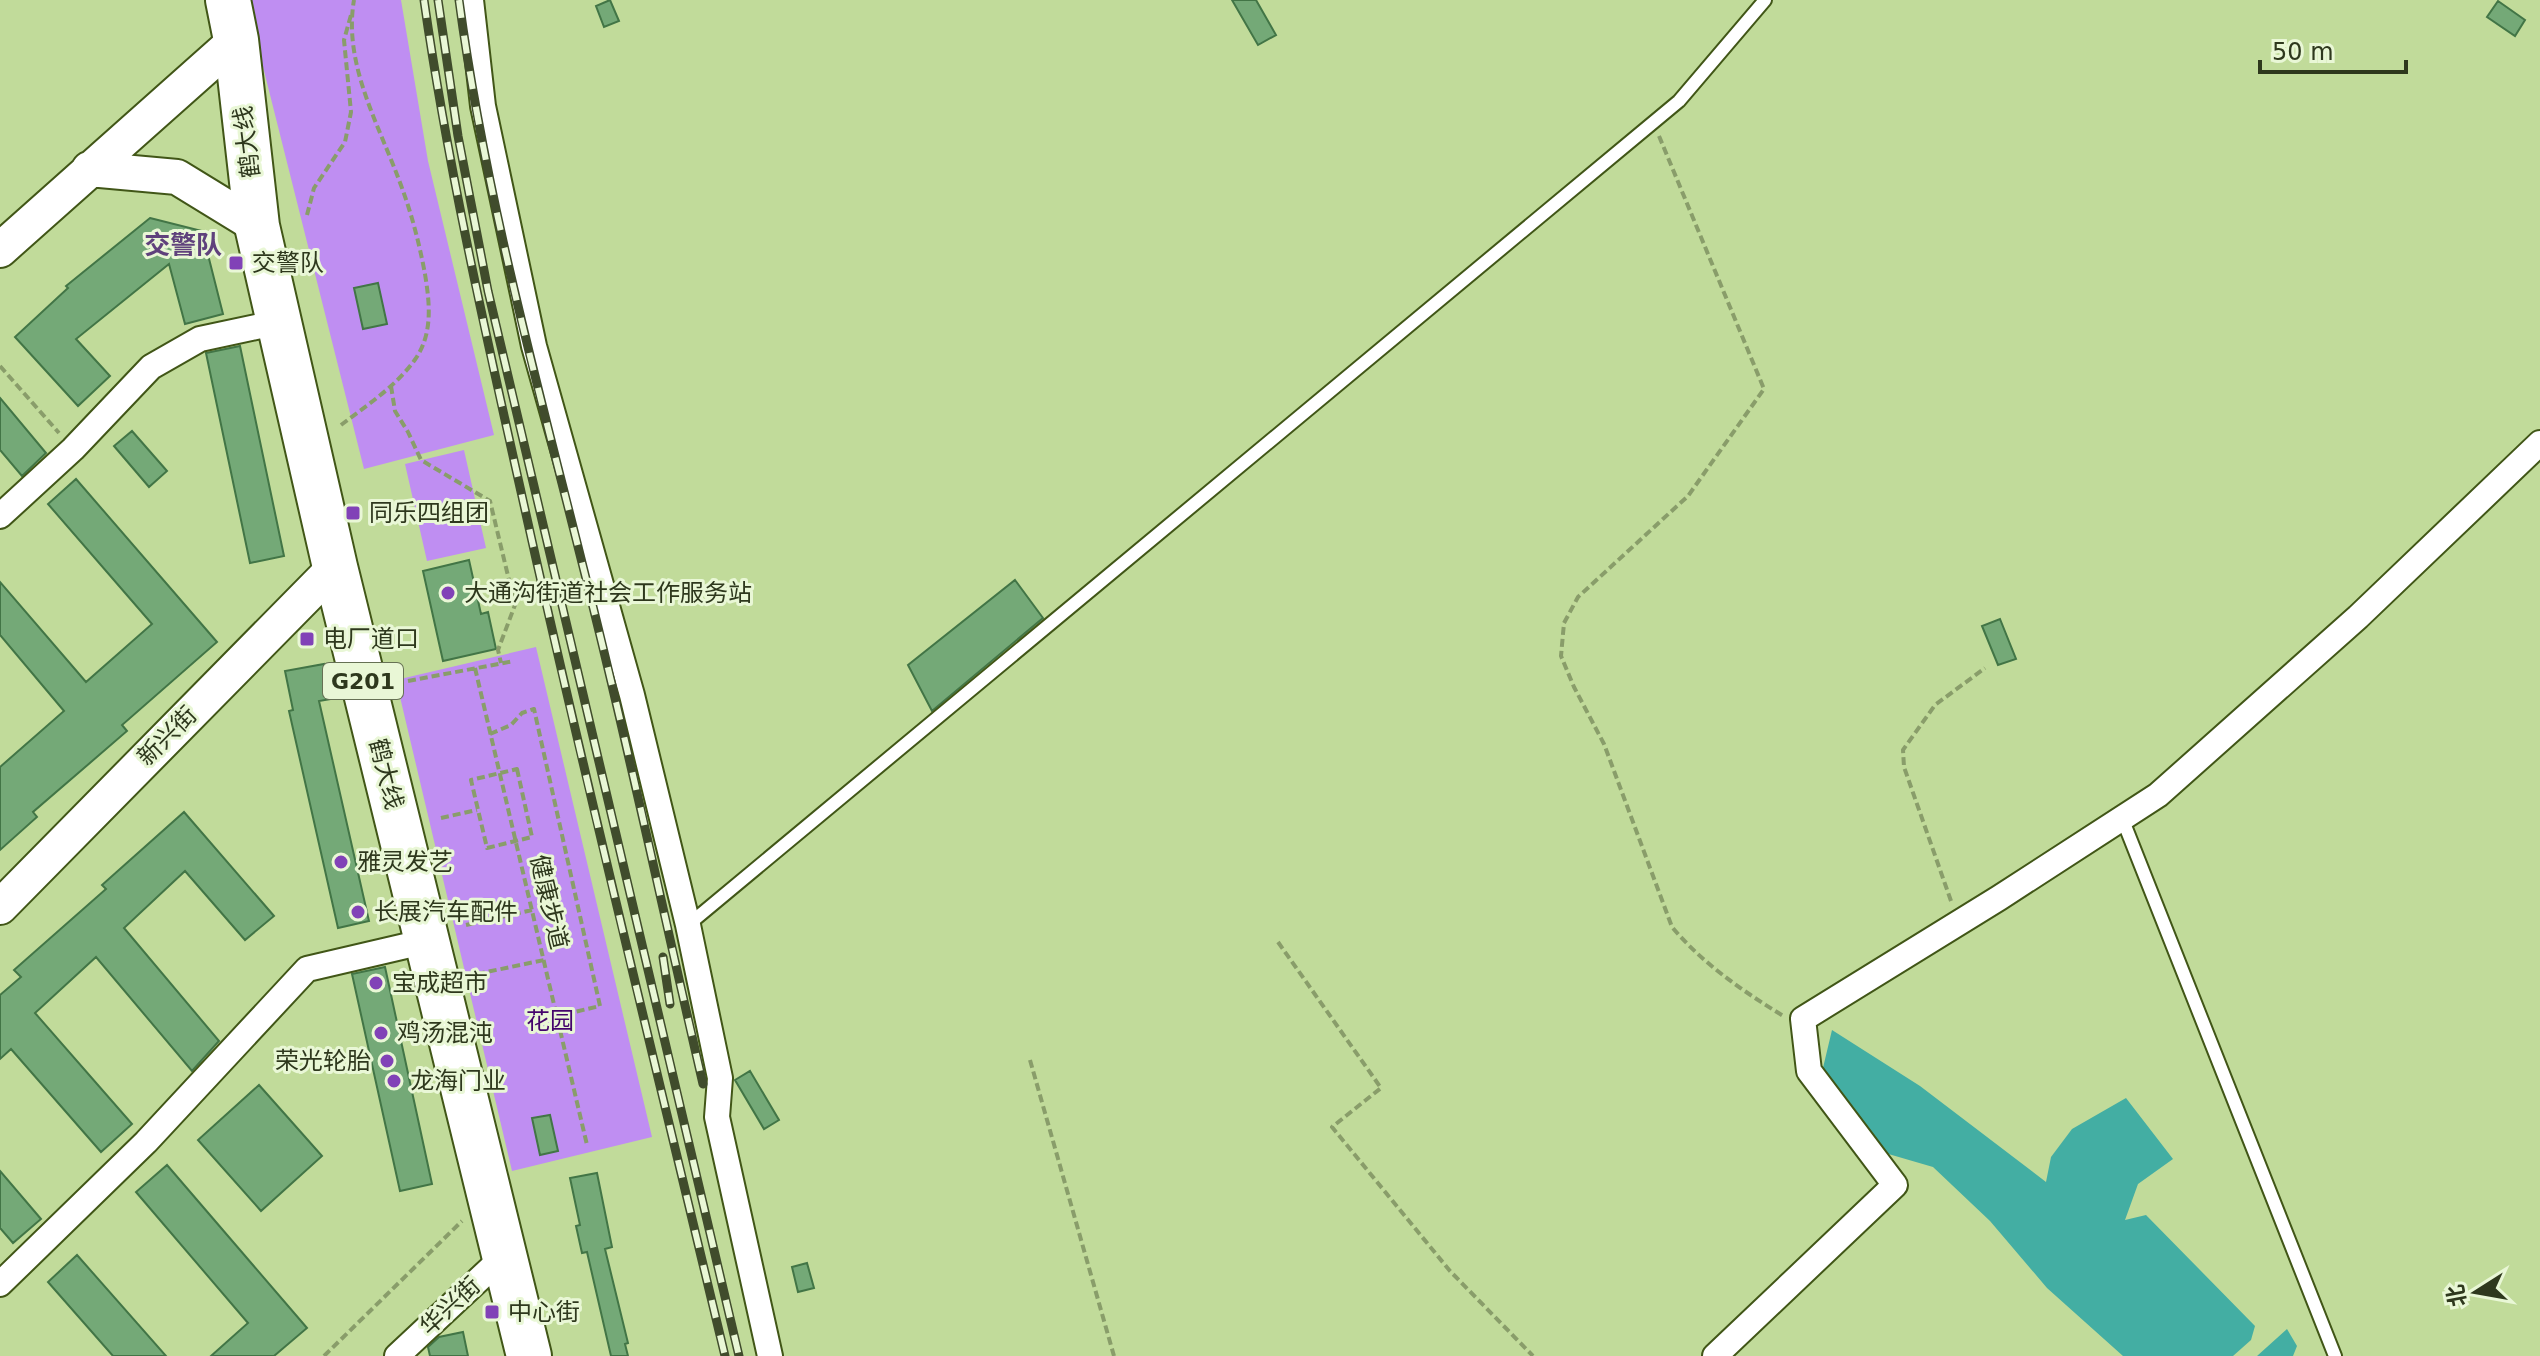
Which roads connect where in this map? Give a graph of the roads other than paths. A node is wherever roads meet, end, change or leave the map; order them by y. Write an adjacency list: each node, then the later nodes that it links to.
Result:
1 (471, 0): 13 (street)
2 (1765, 0): 13 (lane)
3 (232, 20): 4 (street); 5 (highway, 鹤大线 / G201)
4 (89, 169): 5 (street); 6 (street)
5 (257, 226): 7 (highway, 鹤大线 / G201)
6 (0, 250)
7 (279, 322): 9 (street); 10 (highway, 鹤大线 / G201)
8 (2540, 443): 11 (street)
9 (0, 516)
10 (335, 567): 12 (street, 新兴街); 14 (highway, 鹤大线 / G201)
11 (2122, 818): 20 (street); 21 (lane)
12 (0, 907)
13 (688, 925): 19 (street)
14 (446, 933): 15 (highway, 鹤大线 / G201); 16 (street)
15 (504, 1256): 17 (street, 华兴街); 18 (highway, 鹤大线 / G201)
16 (0, 1284)
17 (397, 1356)
18 (529, 1356)
19 (770, 1356)
20 (1715, 1356)
21 (2335, 1356)

